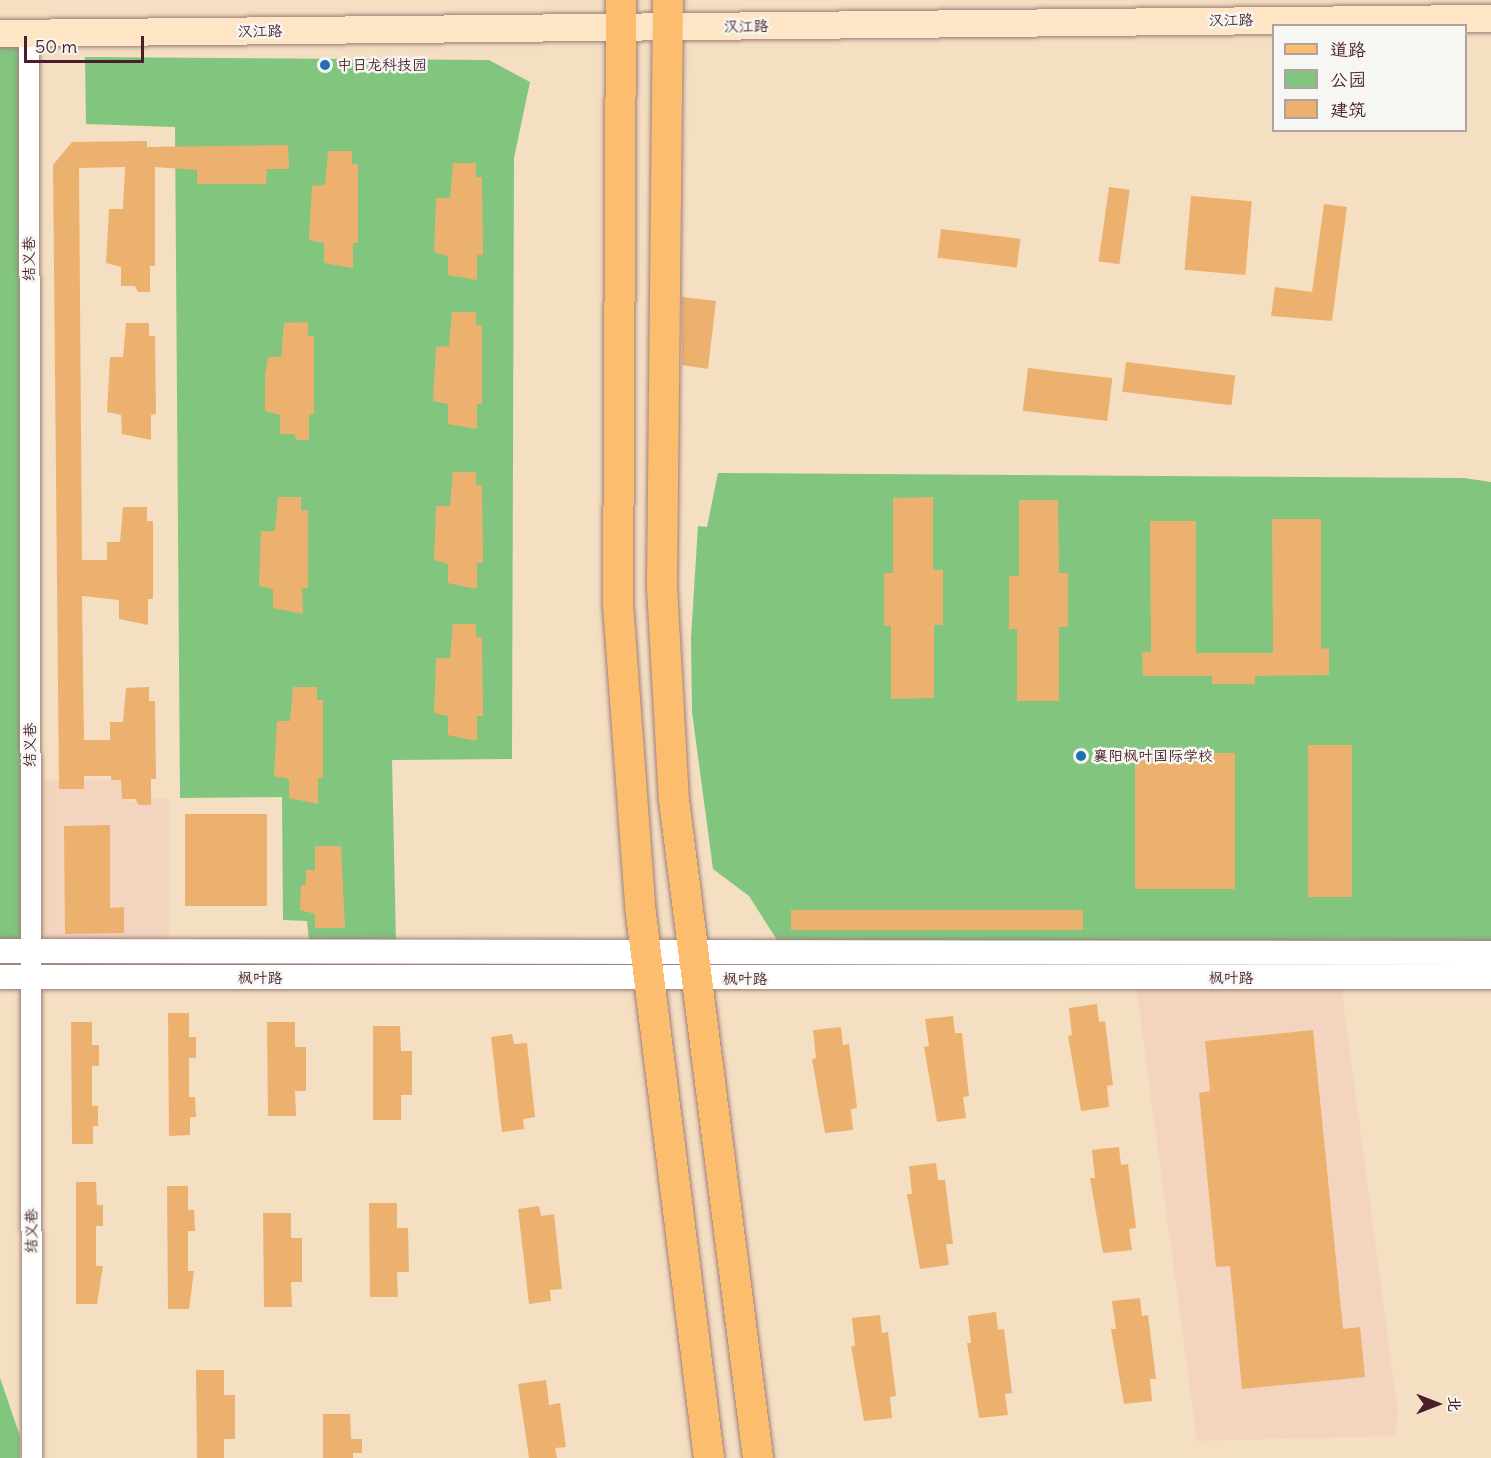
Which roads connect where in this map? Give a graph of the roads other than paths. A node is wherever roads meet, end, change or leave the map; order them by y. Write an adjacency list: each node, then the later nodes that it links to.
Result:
1 (667, 13): 2 (main road, 汉江路); 3 (main road, 汉江路); 10 (main road)
2 (620, 14): 5 (main road, 汉江路); 9 (main road)
3 (1491, 18)
4 (0, 33): 5 (main road, 汉江路)
5 (29, 33): 7 (street, 结义巷)
6 (0, 951): 7 (street, 枫叶路)
7 (31, 951): 9 (street, 枫叶路); 12 (street, 结义巷)
8 (1491, 953): 10 (street, 枫叶路)
9 (648, 965): 10 (street, 枫叶路); 12 (street, 枫叶路); 15 (main road)
10 (697, 965): 13 (street, 枫叶路); 16 (main road)
11 (0, 977): 12 (street, 枫叶路)
12 (31, 977): 14 (street, 结义巷)
13 (1491, 977)
14 (32, 1458)
15 (709, 1458)
16 (758, 1458)

